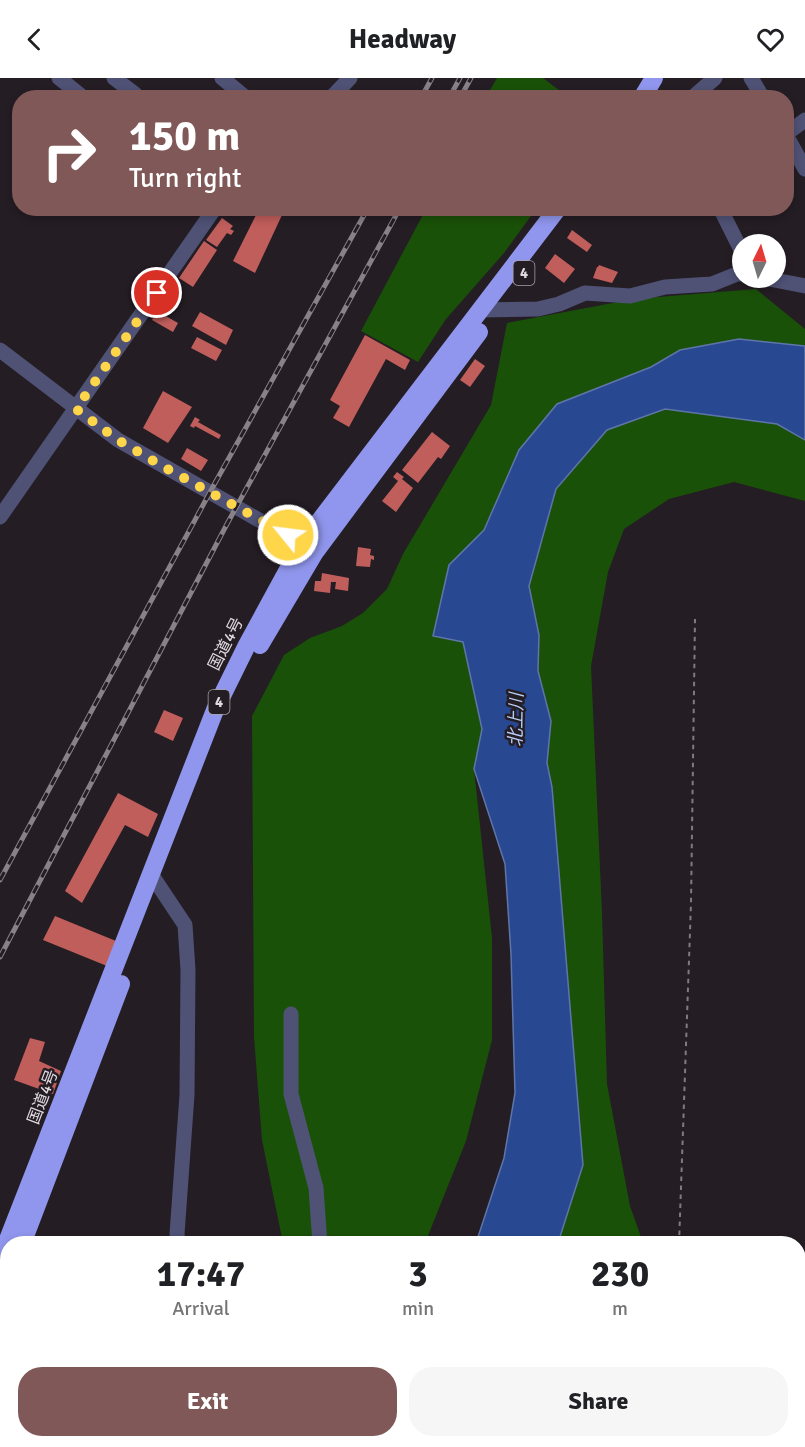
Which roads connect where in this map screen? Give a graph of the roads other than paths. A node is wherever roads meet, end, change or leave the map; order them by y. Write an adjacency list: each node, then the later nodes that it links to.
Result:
1 (59, 78): 6 (street)
2 (114, 78): 7 (street)
3 (222, 78): 8 (street)
4 (350, 78): 9 (street)
5 (715, 78): 10 (street)
6 (74, 90)
7 (129, 90)
8 (237, 90)
9 (339, 90)
10 (701, 90)
11 (794, 149): 12 (street)
12 (805, 168)
13 (209, 216): 23 (street)
14 (553, 216): 21 (highway, 国道4号 / 4)
15 (566, 216): 21 (highway, 国道4号 / 4)
16 (724, 216): 17 (street)
17 (733, 234)
18 (732, 276): 21 (street)
19 (786, 282): 20 (street)
20 (805, 286)
21 (488, 310): 25 (highway, 国道4号 / 4)
22 (0, 350): 23 (street)
23 (76, 409): 24 (street); 25 (street)
24 (0, 517)
25 (309, 548): 26 (highway, 国道4号 / 4)
26 (155, 879): 28 (highway, 国道4号 / 4); 29 (highway, 国道4号 / 4); 30 (street)
27 (291, 1014): 31 (street)
28 (10, 1236)
29 (25, 1236)
30 (177, 1236)
31 (319, 1236)

